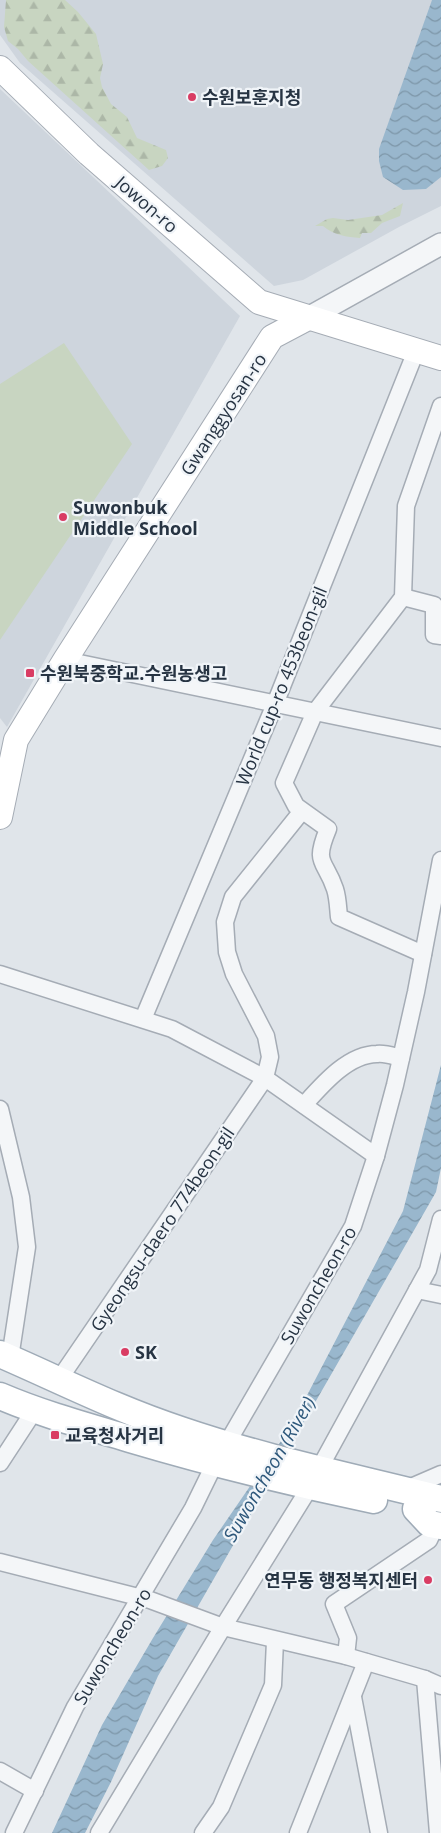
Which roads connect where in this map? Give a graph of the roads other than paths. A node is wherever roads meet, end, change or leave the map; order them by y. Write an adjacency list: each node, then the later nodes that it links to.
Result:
1 (0, 68): 3 (main road, Jowon-ro)
2 (441, 244): 3 (street, Gwanggyosan-ro)
3 (308, 318): 4 (main road, Jowon-ro); 9 (main road, Gwanggyosan-ro)
4 (416, 351): 5 (main road, Jowon-ro); 10 (street, World cup-ro 453beon-gil)
5 (441, 358)
6 (441, 406): 7 (street)
7 (403, 596): 8 (street); 11 (street)
8 (441, 636)
9 (65, 660): 10 (street); 14 (main road, Gwanggyosan-ro)
10 (275, 704): 11 (street); 18 (street, World cup-ro 453beon-gil)
11 (315, 712): 12 (street); 13 (street)
12 (441, 738)
13 (302, 811): 16 (street); 20 (street)
14 (0, 818)
15 (441, 860): 16 (street, Suwoncheon-ro)
16 (423, 954): 19 (street, Suwoncheon-ro)
17 (0, 974): 18 (street)
18 (143, 1019): 20 (street)
19 (401, 1058): 21 (street); 23 (street, Suwoncheon-ro)
20 (265, 1078): 21 (street); 28 (street, Gyeongsu-daero 774beon-gil)
21 (304, 1105): 23 (street)
22 (0, 1109): 27 (street)
23 (376, 1156): 31 (street, Suwoncheon-ro)
24 (441, 1219): 25 (street)
25 (417, 1290): 26 (street); 34 (street)
26 (441, 1295)
27 (5, 1356): 28 (main road)
28 (58, 1381): 31 (main road)
29 (0, 1396): 30 (main road)
30 (34, 1410): 31 (main road); 32 (street)
31 (228, 1456): 34 (main road); 38 (street, Suwoncheon-ro)
32 (0, 1463)
33 (441, 1474): 36 (street)
34 (310, 1477): 36 (main road); 39 (street)
35 (441, 1498): 36 (main road)
36 (427, 1513): 41 (street)
37 (0, 1562): 38 (street)
38 (145, 1599): 39 (street); 47 (street, Suwoncheon-ro)
39 (220, 1626): 40 (street); 50 (street)
40 (275, 1641): 41 (street); 51 (street)
41 (346, 1656): 42 (street)
42 (366, 1662): 43 (street); 45 (street)
43 (425, 1678): 44 (street); 48 (street)
44 (441, 1686)
45 (353, 1697): 52 (street); 53 (street)
46 (0, 1772): 47 (street)
47 (34, 1790): 49 (street, Suwoncheon-ro)
48 (436, 1831)
49 (14, 1833)
50 (99, 1833)
51 (203, 1833)
52 (298, 1833)
53 (378, 1833)

